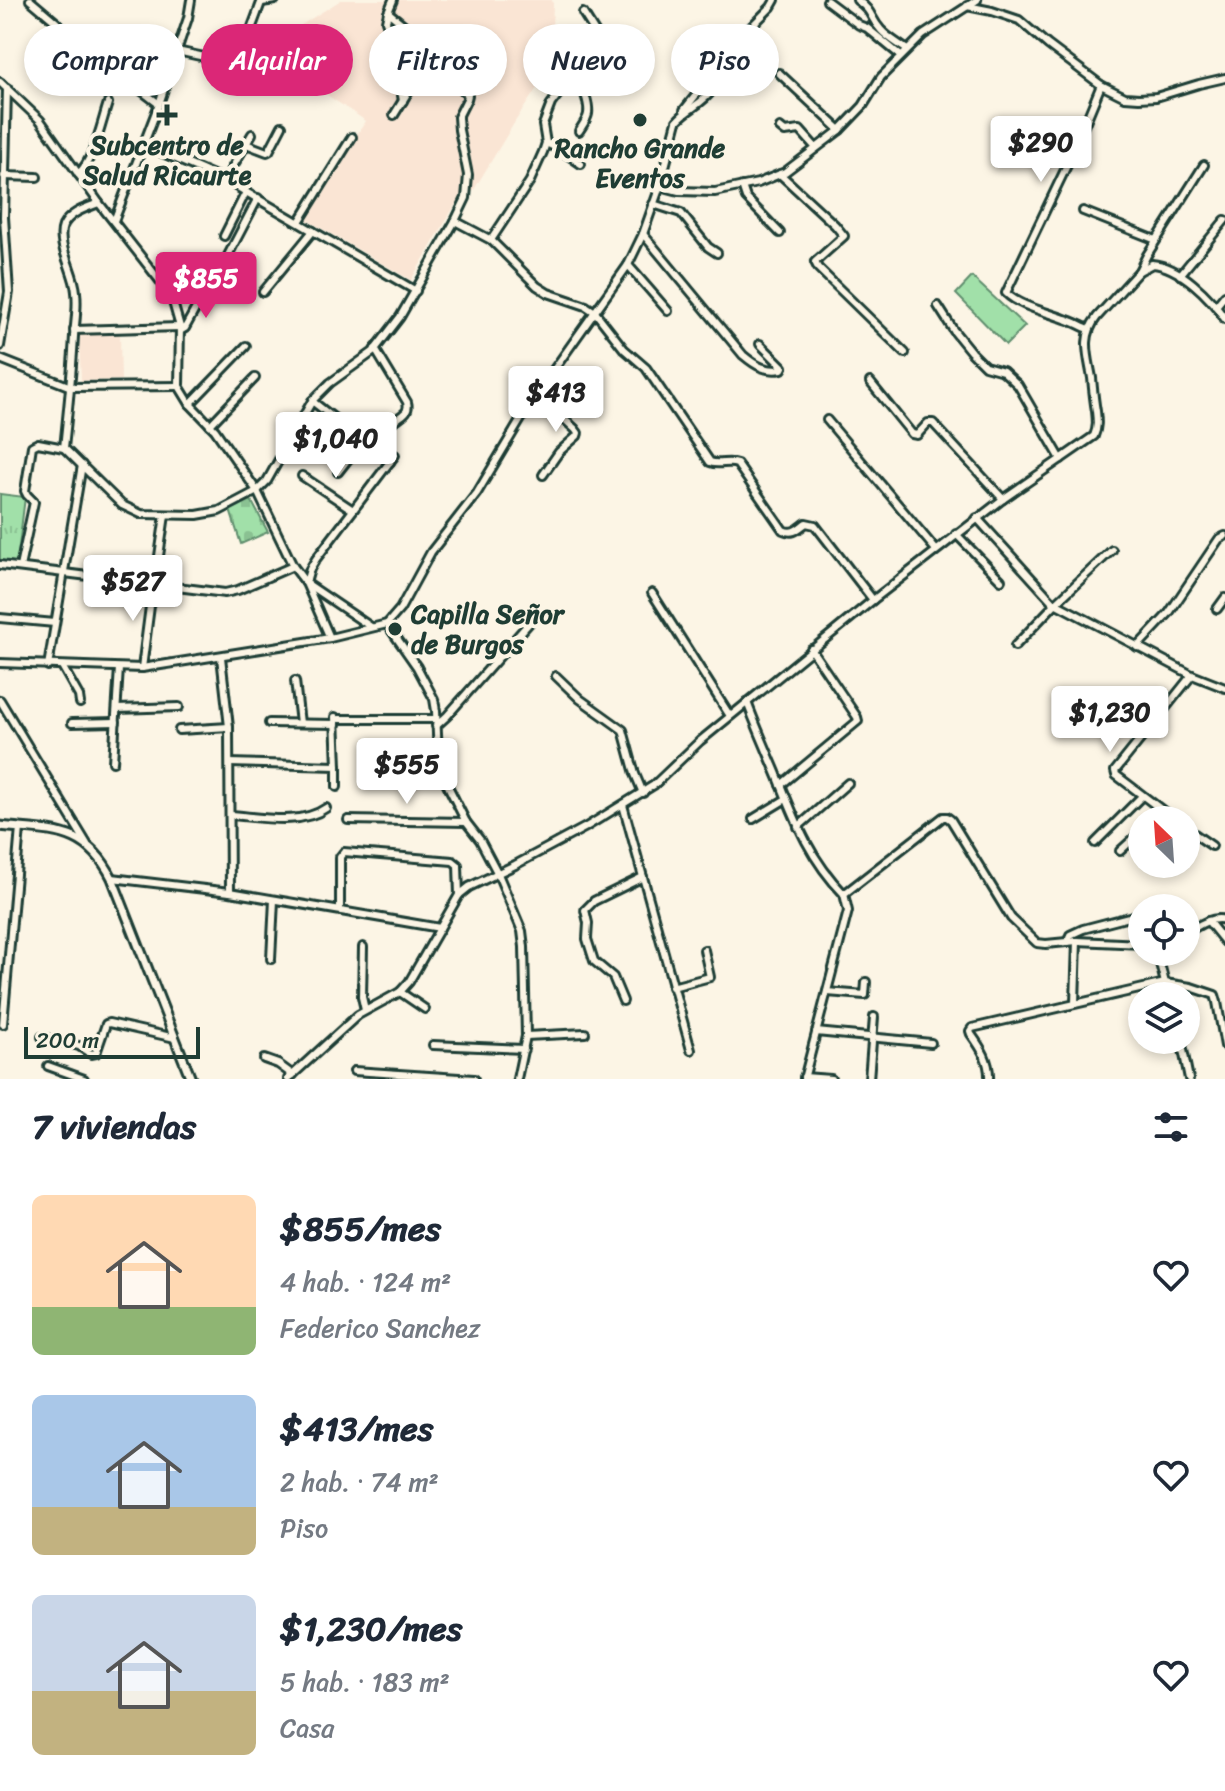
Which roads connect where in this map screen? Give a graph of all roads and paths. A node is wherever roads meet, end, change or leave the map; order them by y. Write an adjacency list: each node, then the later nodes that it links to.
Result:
1 (30, 0): 32 (street)
2 (191, 0): 15 (street)
3 (275, 0): 8 (street)
4 (393, 0): 11 (street)
5 (775, 0): 33 (street)
6 (857, 0): 16 (street)
7 (977, 0): 10 (street)
8 (262, 1): 17 (street)
9 (827, 1): 18 (street)
10 (967, 6): 16 (street); 22 (street)
11 (388, 12): 13 (street); 30 (street)
12 (583, 13): 14 (street)
13 (403, 24)
14 (590, 24)
15 (185, 27)
16 (907, 50): 18 (street)
17 (185, 53)
18 (901, 56): 37 (street)
19 (779, 73): 37 (street)
20 (1225, 78): 22 (street)
21 (0, 82): 23 (street)
22 (1101, 85): 85 (street)
23 (7, 88): 47 (street); 49 (street)
24 (162, 96): 32 (street)
25 (406, 96): 30 (street)
26 (468, 96): 62 (street)
27 (557, 96): 41 (street)
28 (584, 96): 38 (street)
29 (696, 96): 33 (street)
30 (403, 101): 34 (street)
31 (108, 103): 47 (street)
32 (159, 104): 43 (street)
33 (683, 114): 52 (street)
34 (394, 115)
35 (282, 126): 42 (street)
36 (780, 128): 44 (street)
37 (840, 130): 44 (street)
38 (579, 131)
39 (252, 134): 42 (street)
40 (352, 137): 63 (street)
41 (546, 143): 45 (street); 68 (street)
42 (246, 144): 51 (street)
43 (144, 145): 51 (street); 61 (street)
44 (816, 148): 48 (street)
45 (581, 164)
46 (1204, 165): 69 (street)
47 (78, 174): 56 (street)
48 (780, 174): 53 (street); 91 (street)
49 (4, 176): 50 (street); 59 (street)
50 (37, 177)
51 (225, 180): 54 (street)
52 (660, 186): 53 (street); 57 (street)
53 (742, 186): 65 (street)
54 (246, 192): 55 (street); 67 (street)
55 (258, 198): 63 (street); 71 (street)
56 (99, 203): 61 (street); 86 (street)
57 (653, 204): 66 (street); 70 (street)
58 (1083, 211): 69 (street)
59 (2, 217): 88 (street)
60 (1225, 220): 74 (street)
61 (114, 221): 84 (street)
62 (455, 221): 68 (street); 76 (street)
63 (299, 222): 64 (street)
64 (313, 231): 76 (street); 77 (street)
65 (780, 233)
66 (643, 234): 72 (street); 87 (street)
67 (224, 236)
68 (491, 240): 82 (street)
69 (1156, 240): 73 (street)
70 (717, 253)
71 (223, 265)
72 (628, 265): 81 (street); 82 (street)
73 (1139, 271): 74 (street); 85 (street)
74 (1180, 275): 80 (street)
75 (207, 288): 84 (street)
76 (416, 291): 90 (street)
77 (263, 292)
78 (1225, 295): 80 (street)
79 (938, 306): 107 (street)
80 (1216, 306): 83 (street)
81 (668, 311)
82 (595, 312): 97 (street); 131 (street)
83 (1225, 319)
84 (180, 329): 86 (street); 95 (street)
85 (1089, 329): 107 (street)
86 (74, 330): 96 (street)
87 (760, 344)
88 (0, 346)
89 (246, 346): 99 (street)
90 (375, 349): 98 (street); 100 (street)
91 (905, 353)
92 (0, 359): 96 (street)
93 (255, 378): 103 (street)
94 (870, 382): 113 (street)
95 (179, 386): 96 (street); 99 (street)
96 (71, 387): 105 (street)
97 (537, 394): 110 (street); 137 (street)
98 (312, 401): 102 (street); 112 (street)
99 (190, 404): 103 (street)
100 (396, 420)
101 (827, 420): 119 (street)
102 (339, 422): 104 (street); 106 (street)
103 (210, 425): 112 (street)
104 (363, 440): 109 (street); 114 (street)
105 (64, 448): 108 (street); 124 (street)
106 (315, 455)
107 (1061, 459): 113 (street)
108 (82, 464): 115 (street); 125 (street)
109 (338, 472)
110 (543, 475)
111 (302, 476): 114 (street)
112 (257, 491): 115 (street); 123 (street)
113 (1003, 499): 116 (street)
114 (353, 510): 128 (street)
115 (165, 515): 121 (street)
116 (977, 518): 117 (street); 132 (street)
117 (956, 534): 119 (street); 126 (street)
118 (1225, 536): 141 (street)
119 (936, 550): 131 (street)
120 (1112, 550): 132 (street)
121 (159, 556)
122 (0, 565): 124 (street)
123 (293, 566): 127 (street); 128 (street)
124 (20, 567): 125 (street)
125 (64, 572): 127 (street); 136 (street)
126 (1001, 580)
127 (153, 583): 148 (street)
128 (306, 583): 138 (street); 139 (street)
129 (652, 593): 158 (street)
130 (1225, 598): 133 (street)
131 (873, 600): 142 (street)
132 (1056, 603): 140 (street); 141 (street)
133 (1217, 609)
134 (0, 618): 136 (street)
135 (530, 622): 164 (street)
136 (55, 623): 145 (street)
137 (387, 624): 138 (street); 164 (street)
138 (371, 627): 139 (street)
139 (330, 638): 143 (street)
140 (1015, 646)
141 (1137, 647): 149 (street)
142 (811, 649): 154 (street); 171 (street)
143 (221, 657): 148 (street); 165 (street)
144 (0, 663): 145 (street)
145 (48, 666): 146 (street)
146 (62, 666): 147 (street); 155 (street)
147 (119, 668): 148 (street); 157 (street)
148 (142, 668)
149 (1192, 675): 152 (street); 174 (street)
150 (556, 676): 173 (street)
151 (295, 681): 163 (street)
152 (1225, 688)
153 (0, 700): 188 (street)
154 (747, 702): 158 (street); 171 (street)
155 (80, 703)
156 (179, 707): 157 (street)
157 (117, 709): 160 (street)
158 (730, 716): 173 (street)
159 (337, 720): 163 (street); 164 (street); 169 (street)
160 (116, 722): 161 (street); 167 (street)
161 (72, 723)
162 (269, 723): 163 (street)
163 (300, 723)
164 (436, 723): 182 (street)
165 (229, 727): 166 (street); 168 (street)
166 (179, 730)
167 (113, 762)
168 (230, 763): 169 (street); 179 (street)
169 (337, 766): 172 (street)
170 (848, 783): 184 (street)
171 (781, 785): 175 (street)
172 (337, 787)
173 (643, 793): 176 (street)
174 (1142, 796): 177 (street); 187 (street)
175 (786, 799): 180 (street); 184 (street)
176 (623, 805): 192 (street); 193 (street)
177 (1154, 806)
178 (326, 808): 179 (street)
179 (230, 815): 195 (street)
180 (753, 819)
181 (348, 820): 182 (street)
182 (466, 822): 192 (street)
183 (0, 826): 185 (main road)
184 (798, 827): 196 (street)
185 (20, 828): 188 (main road); 223 (street)
186 (1200, 838): 190 (street)
187 (1095, 843)
188 (87, 844): 194 (main road)
189 (1128, 844): 191 (street)
190 (1212, 846)
191 (1120, 851)
192 (498, 874): 197 (street); 226 (street)
193 (643, 877): 213 (street); 218 (street)
194 (112, 878): 195 (street); 229 (main road)
195 (230, 892): 198 (street)
196 (844, 894): 206 (street); 216 (street)
197 (459, 895): 199 (street); 204 (street)
198 (274, 900): 199 (street); 211 (street)
199 (340, 910): 204 (street)
200 (1128, 917): 206 (street)
201 (1225, 920): 202 (street)
202 (1208, 921): 203 (street); 207 (street)
203 (1200, 925)
204 (440, 928): 215 (street)
205 (1077, 941): 206 (street); 208 (street); 219 (street)
206 (1068, 942)
207 (1225, 942)
208 (1128, 943)
209 (363, 947): 221 (street)
210 (704, 950): 213 (street)
211 (271, 959)
212 (866, 982): 216 (street)
213 (672, 987): 234 (street)
214 (1200, 990): 232 (street)
215 (400, 992): 220 (street); 221 (street)
216 (827, 992): 224 (street)
217 (1128, 992): 219 (street)
218 (623, 1001)
219 (1075, 1003): 248 (street)
220 (425, 1009)
221 (365, 1010): 239 (street)
222 (874, 1017): 228 (street)
223 (3, 1024)
224 (816, 1032): 228 (street); 241 (street)
225 (585, 1033): 226 (street)
226 (526, 1036): 233 (street)
227 (42, 1037): 229 (street)
228 (872, 1037): 230 (street); 247 (street)
229 (175, 1038): 240 (main road)
230 (931, 1043)
231 (433, 1045): 233 (street)
232 (1225, 1046)
233 (524, 1049): 245 (street)
234 (691, 1050)
235 (1184, 1054): 249 (street)
236 (264, 1059): 239 (street)
237 (48, 1066): 242 (street)
238 (354, 1071): 244 (street)
239 (290, 1077)
240 (190, 1078): 243 (street)
241 (804, 1078): 246 (street)
242 (84, 1079)
243 (198, 1079)
244 (474, 1079)
245 (517, 1079)
246 (831, 1079)
247 (869, 1079)
248 (989, 1079)
249 (1189, 1079)

